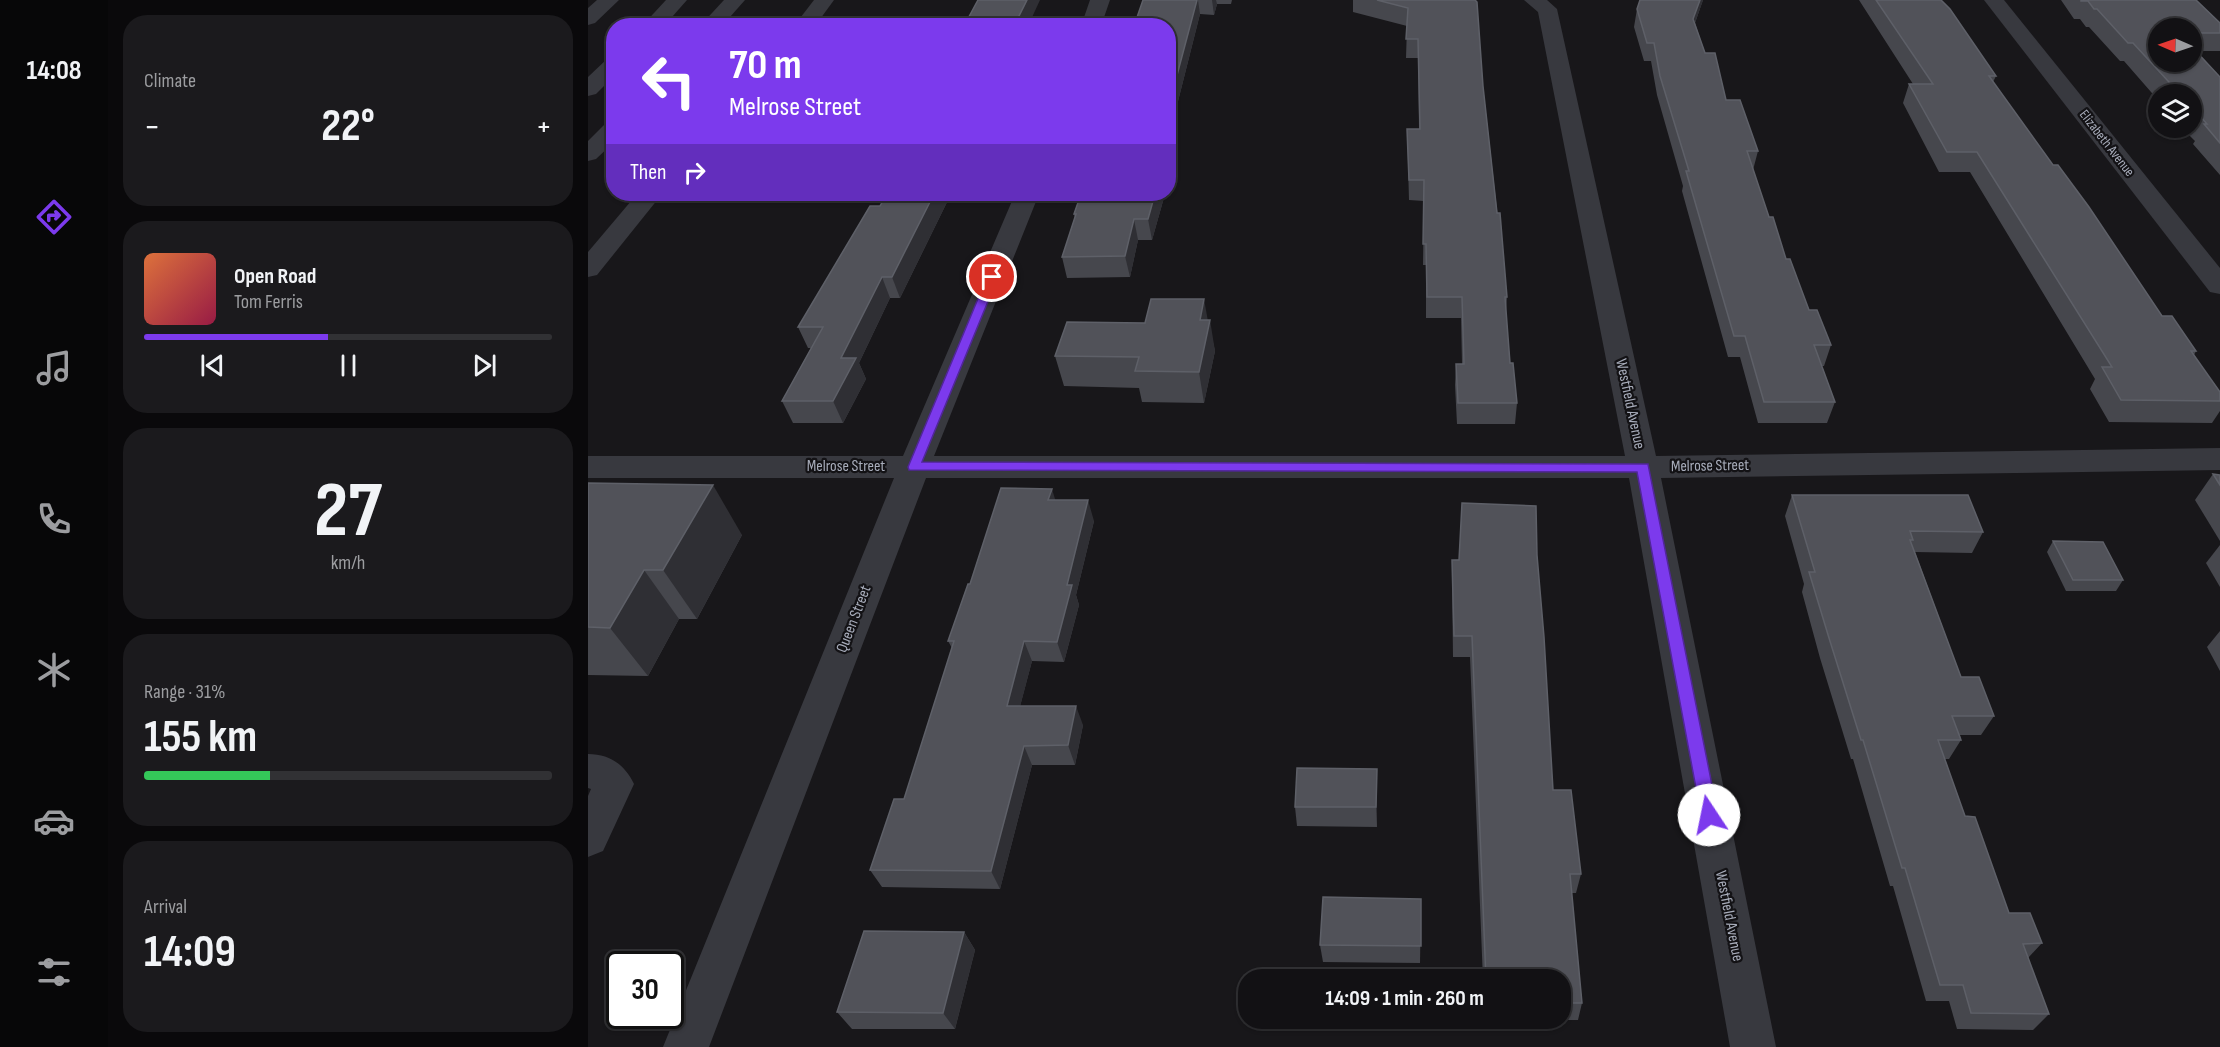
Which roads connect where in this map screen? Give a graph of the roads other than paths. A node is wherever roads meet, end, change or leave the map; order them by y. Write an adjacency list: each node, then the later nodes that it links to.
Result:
1 (609, 0): 12 (street)
2 (677, 0): 8 (street)
3 (735, 0): 9 (street)
4 (824, 0): 10 (street)
5 (1100, 0): 11 (street)
6 (1994, 0): 20 (street, Elizabeth Avenue)
7 (1546, 3): 24 (street, Westfield Avenue)
8 (660, 18)
9 (718, 18)
10 (810, 18)
11 (1093, 18)
12 (588, 19)
13 (606, 71): 14 (street)
14 (588, 89)
15 (606, 136): 16 (street)
16 (588, 154)
17 (644, 201): 19 (street)
18 (1024, 201): 23 (street, Queen Street)
19 (588, 268)
20 (2220, 286)
21 (2220, 459): 24 (street, Melrose Street)
22 (588, 466): 23 (street, Melrose Street)
23 (914, 467): 24 (street, Melrose Street); 27 (street, Queen Street)
24 (1643, 467): 28 (street, Westfield Avenue)
25 (588, 771): 26 (street)
26 (588, 838)
27 (686, 1047)
28 (1753, 1047)

